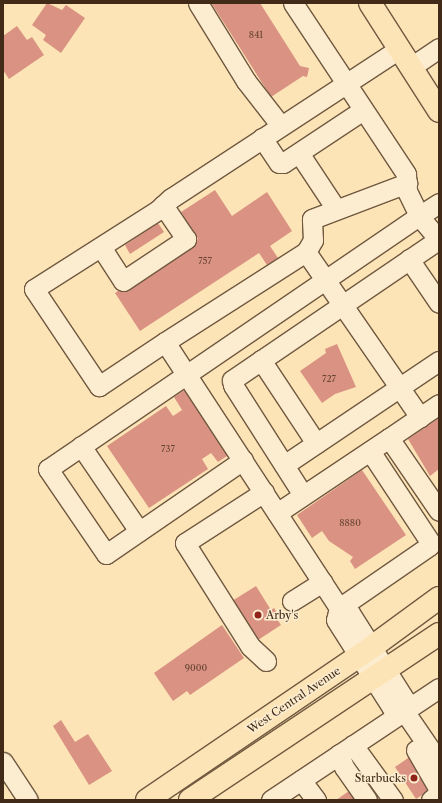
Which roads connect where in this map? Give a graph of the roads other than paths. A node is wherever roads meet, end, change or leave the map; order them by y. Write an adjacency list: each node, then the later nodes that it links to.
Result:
1 (198, 3): 10 (street)
2 (293, 3): 7 (street)
3 (370, 3): 5 (main road)
4 (439, 48): 6 (street)
5 (399, 49): 6 (main road); 7 (street)
6 (411, 67): 9 (main road)
7 (346, 84): 8 (street); 10 (street)
8 (363, 110): 12 (street); 13 (street)
9 (439, 111)
10 (281, 126): 11 (street)
11 (262, 138): 12 (street); 15 (street)
12 (299, 153): 16 (street)
13 (407, 183): 16 (street); 17 (street)
14 (439, 203): 17 (street)
15 (163, 205): 19 (street); 19 (street)
16 (336, 209): 20 (street)
17 (419, 216): 18 (street); 22 (street)
18 (439, 240): 21 (street)
19 (100, 247): 25 (street)
20 (306, 252): 22 (street); 25 (street)
21 (409, 259): 23 (street); 24 (street)
22 (324, 280): 24 (street); 28 (street)
23 (439, 303)
24 (342, 306): 26 (street); 29 (street)
25 (165, 342): 28 (street)
26 (261, 360): 33 (street); 37 (street)
27 (439, 361): 29 (street)
28 (185, 373): 34 (street); 36 (street)
29 (399, 387): 31 (street); 33 (street)
30 (439, 404): 31 (street)
31 (420, 417): 32 (street)
32 (389, 438): 35 (street); 40 (street)
33 (316, 443): 37 (street)
34 (81, 446): 42 (street); 42 (street)
35 (370, 451): 39 (street); 46 (street)
36 (243, 460): 38 (street); 42 (street)
37 (284, 465): 39 (street)
38 (264, 492): 41 (street); 49 (street)
39 (303, 495): 41 (street)
40 (439, 511)
41 (277, 513): 43 (street)
42 (139, 531)
43 (322, 582): 45 (street); 46 (street)
44 (439, 598): 48 (main road, West Central Avenue)
45 (292, 601)
46 (339, 608): 48 (street)
47 (439, 634): 50 (main road)
48 (365, 652): 50 (street); 56 (main road, West Central Avenue)
49 (266, 661)
50 (378, 674): 52 (street); 61 (main road)
51 (439, 688): 52 (street)
52 (408, 717): 53 (street); 55 (street); 67 (street)
53 (345, 754): 57 (street); 64 (street); 65 (street); 66 (street)
54 (3, 762): 58 (street)
55 (439, 762)
56 (191, 770): 59 (main road, West Central Avenue); 60 (main road)
57 (301, 780): 62 (street); 63 (street)
58 (28, 800)
59 (147, 800)
60 (169, 800)
61 (190, 800)
62 (270, 800)
63 (316, 800)
64 (366, 800)
65 (376, 800)
66 (392, 800)
67 (431, 800)

